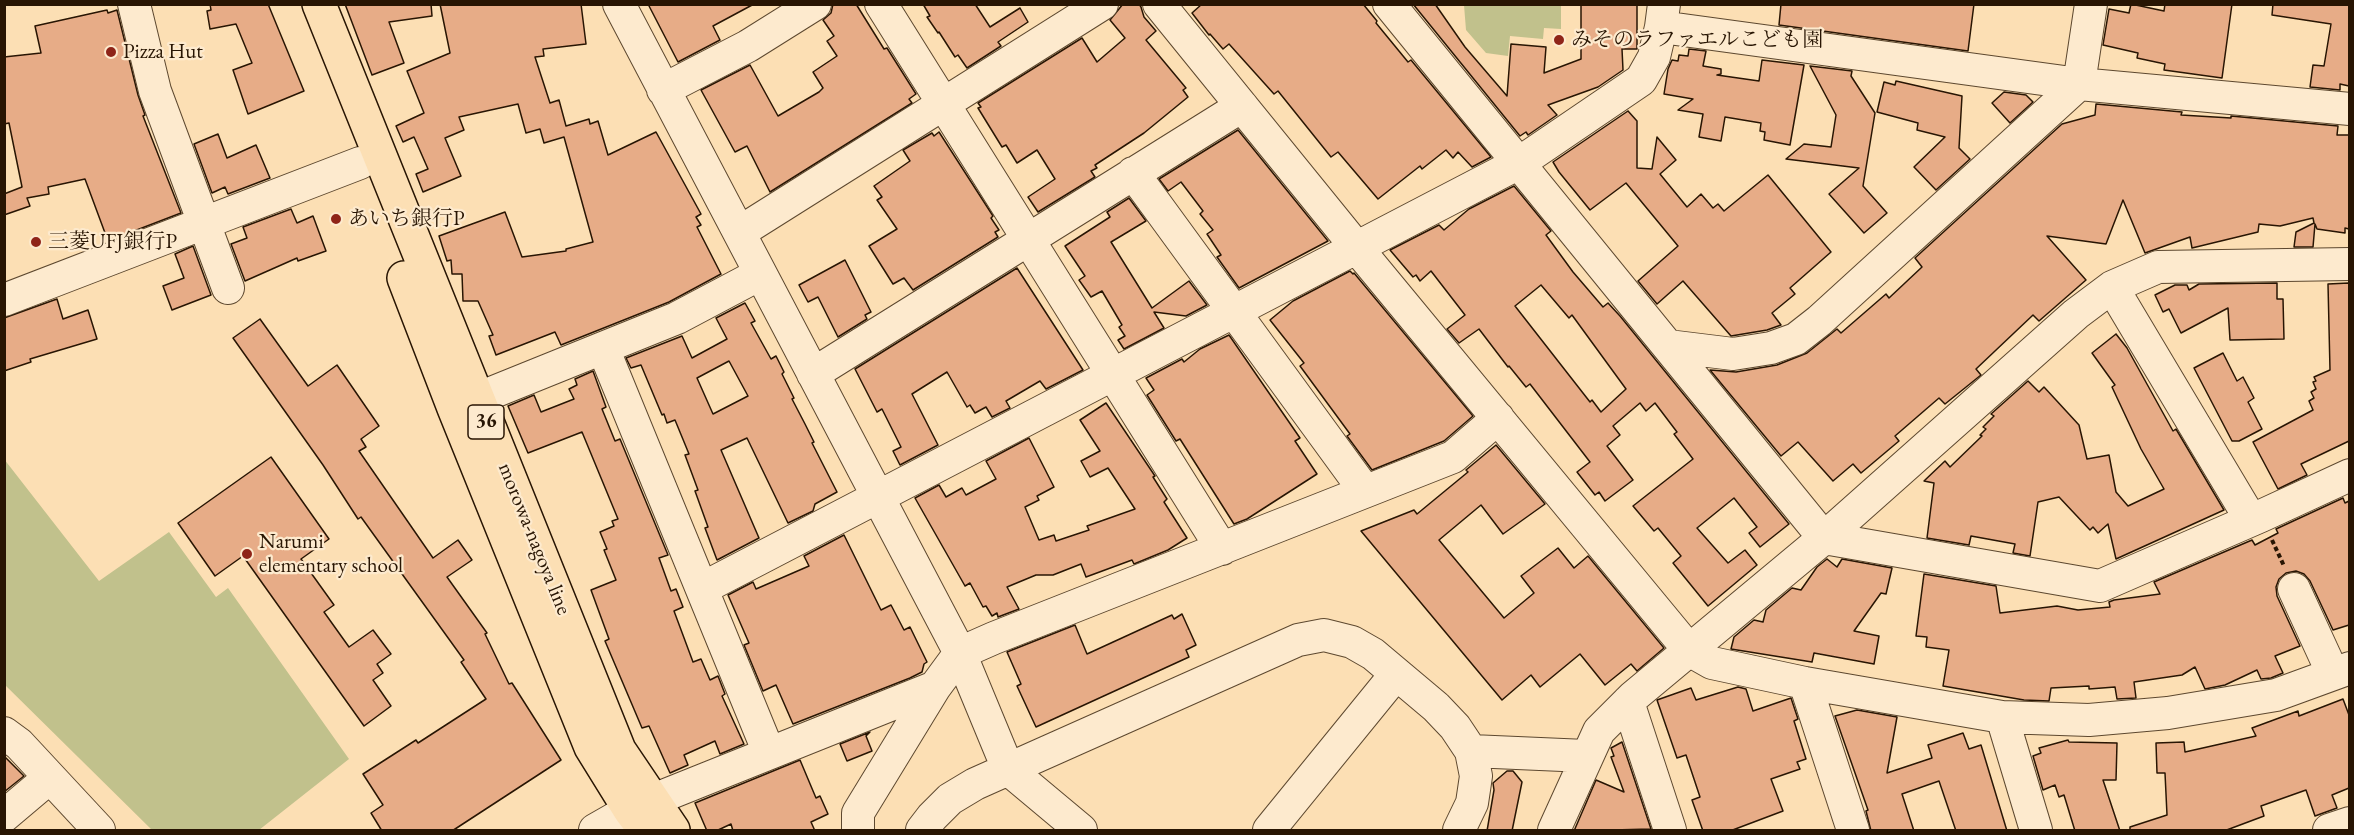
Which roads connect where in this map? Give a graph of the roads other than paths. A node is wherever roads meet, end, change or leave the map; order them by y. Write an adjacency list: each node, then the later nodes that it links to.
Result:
1 (134, 4): 20 (street)
2 (295, 4): 17 (main road, morowa-nagoya line / 36)
3 (319, 4): 34 (main road, morowa-nagoya line / 36)
4 (619, 4): 13 (street)
5 (815, 4): 13 (street)
6 (882, 4): 14 (street)
7 (1102, 4): 14 (street)
8 (1159, 4): 15 (street)
9 (1389, 4): 18 (street)
10 (2091, 4): 12 (street)
11 (1662, 16): 12 (street); 18 (street)
12 (2079, 84): 16 (street); 30 (street)
13 (663, 90): 21 (street)
14 (942, 105): 21 (street); 22 (street)
15 (1242, 106): 19 (street); 23 (street)
16 (2349, 109)
17 (360, 163): 20 (street); 34 (main road, morowa-nagoya line / 36)
18 (1519, 163): 23 (street); 30 (street)
19 (1133, 173): 22 (street); 29 (street)
20 (204, 222): 27 (street); 28 (street)
21 (740, 232): 25 (street)
22 (1026, 239): 32 (street); 33 (street)
23 (1357, 248): 29 (street); 35 (street)
24 (2349, 264): 26 (street)
25 (760, 274): 31 (street); 32 (street)
26 (2112, 287): 39 (street); 40 (street)
27 (228, 288)
28 (4, 300)
29 (1235, 310): 33 (street); 37 (street)
30 (1668, 346): 40 (street)
31 (603, 348): 34 (street); 42 (street)
32 (813, 374): 38 (street)
33 (1113, 375): 38 (street); 41 (street)
34 (466, 403): 58 (main road, morowa-nagoya line / 36)
35 (1498, 418): 37 (street); 44 (street)
36 (2349, 475): 39 (street)
37 (1365, 491): 41 (street)
38 (877, 497): 42 (street); 45 (street)
39 (2256, 518): 40 (street)
40 (1824, 538): 44 (street)
41 (1222, 549): 45 (street)
42 (703, 588): 54 (street)
43 (2294, 589): 46 (street)
44 (1689, 650): 48 (street); 50 (street)
45 (960, 654): 49 (street); 56 (street)
46 (2341, 671): 51 (street)
47 (1396, 674): 53 (street); 56 (street); 67 (street)
48 (1805, 683): 51 (street); 71 (street)
49 (935, 687): 54 (street); 64 (street)
50 (1628, 702): 55 (street); 70 (street)
51 (2002, 717): 72 (street)
52 (4, 733): 57 (street)
53 (1471, 751): 55 (street); 68 (street)
54 (769, 753): 58 (street)
55 (1586, 756): 69 (street)
56 (1008, 769): 65 (street); 66 (street)
57 (49, 778): 59 (street); 61 (street)
58 (642, 814): 62 (street); 63 (main road, morowa-nagoya line / 36)
59 (4, 816)
60 (2349, 823): 73 (street)
61 (99, 831)
62 (595, 831)
63 (673, 831)
64 (858, 831)
65 (922, 831)
66 (1081, 831)
67 (1269, 831)
68 (1459, 831)
69 (1554, 831)
70 (1670, 831)
71 (1853, 831)
72 (2036, 831)
73 (2329, 831)

